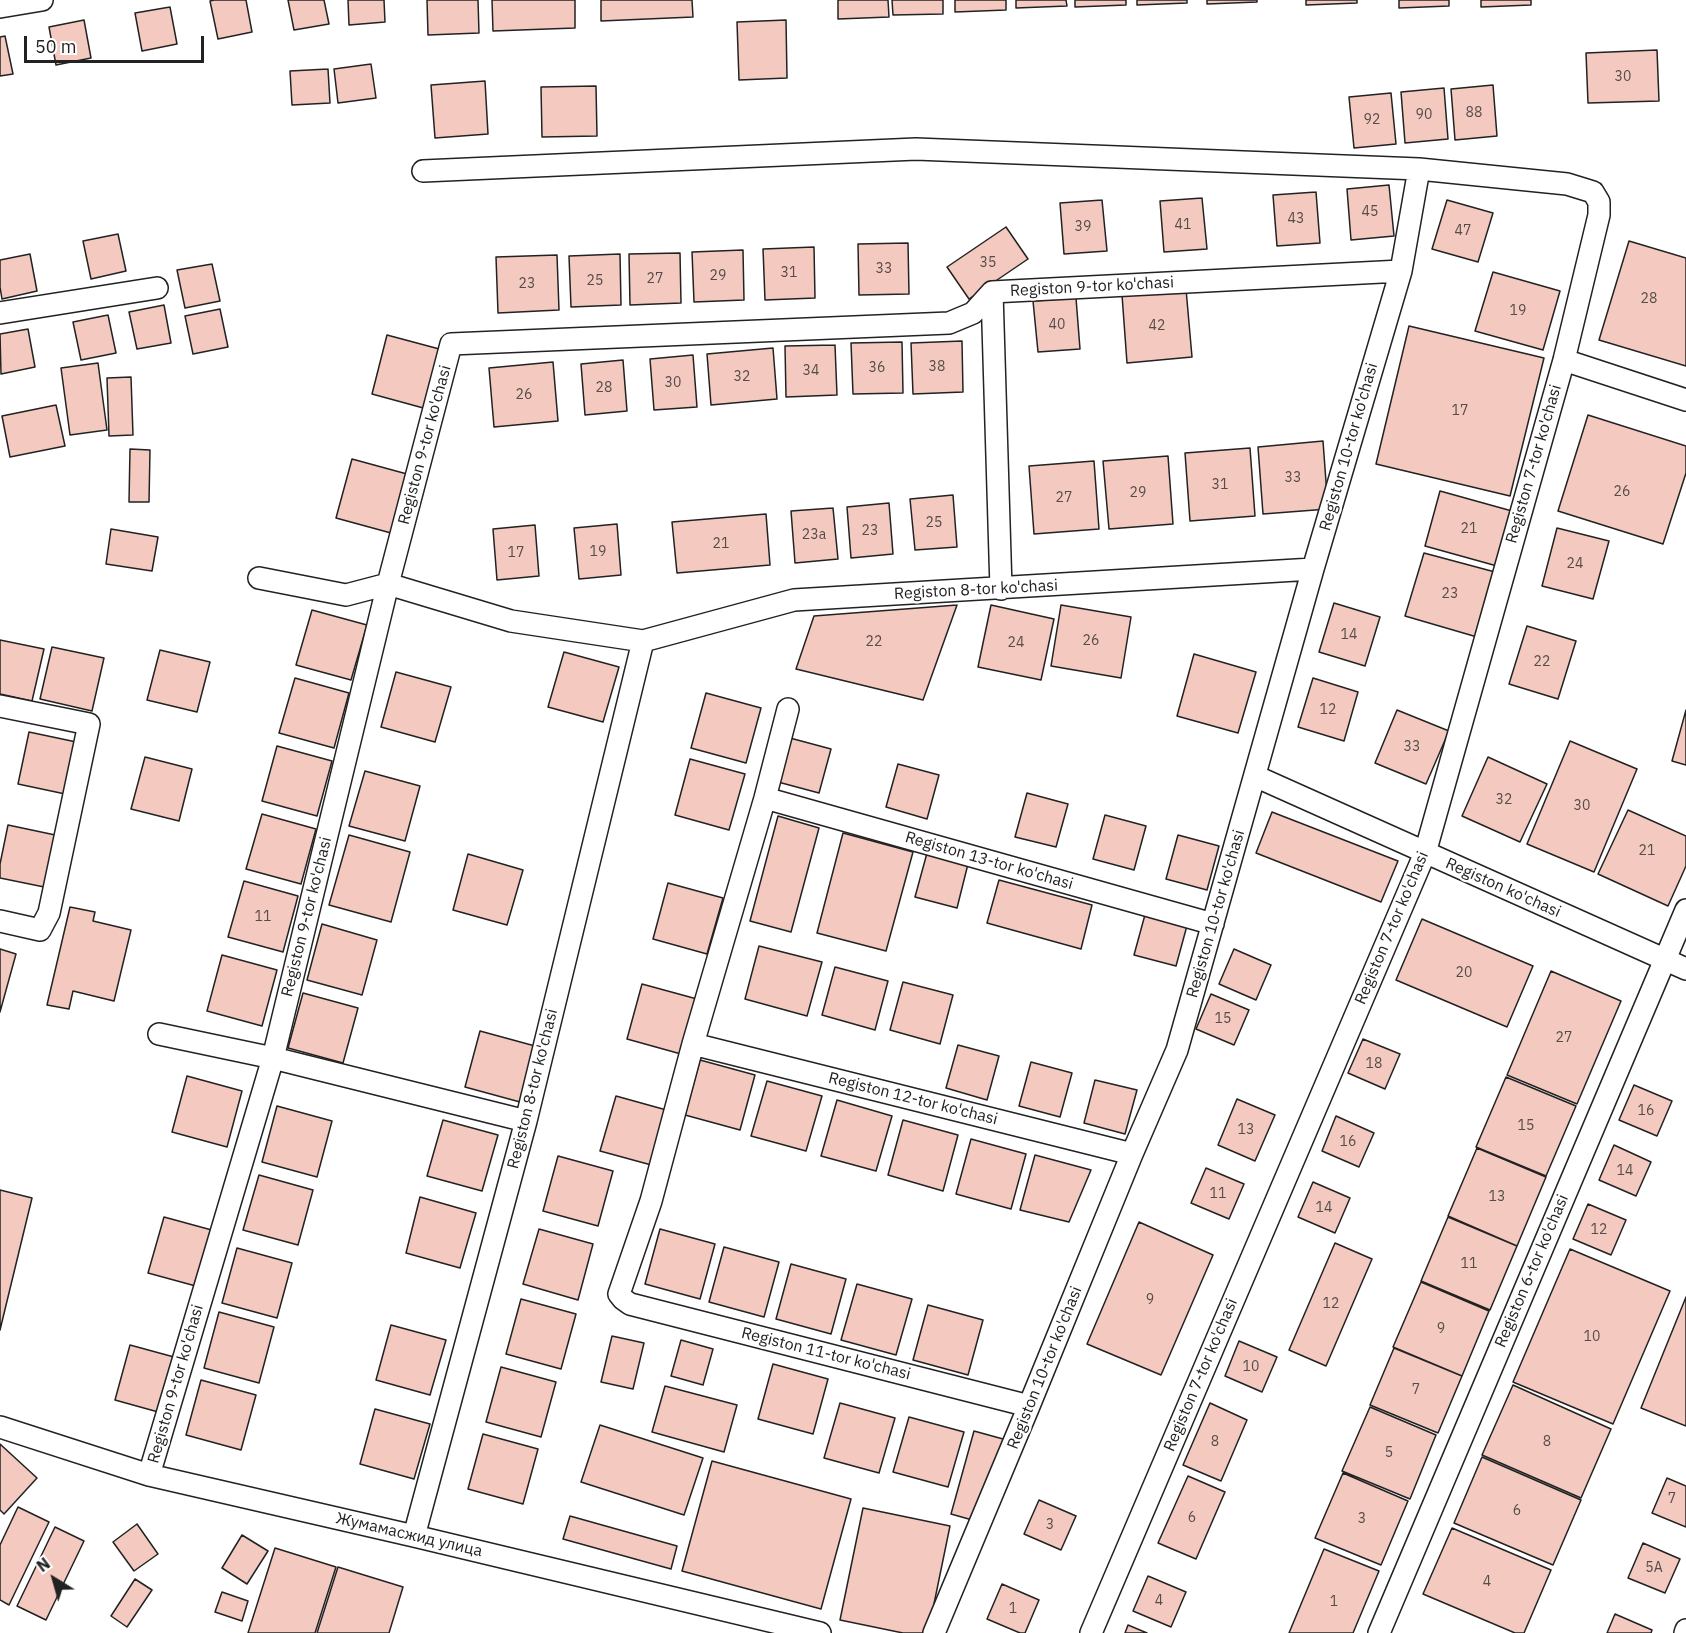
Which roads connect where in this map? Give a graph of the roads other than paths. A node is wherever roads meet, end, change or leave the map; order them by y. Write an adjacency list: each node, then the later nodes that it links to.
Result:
1 (42, 0): 2 (street)
2 (0, 7)
3 (1419, 169): 4 (street); 5 (street, Registon 10-tor ko'chasi); 9 (street, Registon 7-tor ko'chasi)
4 (423, 171)
5 (1401, 271): 7 (street, Registon 9-tor ko'chasi); 11 (street, Registon 10-tor ko'chasi)
6 (157, 288): 8 (street)
7 (992, 292): 13 (street, Registon 9-tor ko'chasi); 14 (street)
8 (0, 313)
9 (1564, 360): 10 (street); 20 (street, Registon 7-tor ko'chasi)
10 (1686, 400)
11 (1314, 569): 14 (street, Registon 8-tor ko'chasi); 18 (street, Registon 10-tor ko'chasi)
12 (259, 578): 13 (street)
13 (388, 584): 15 (street, Registon 8-tor ko'chasi); 28 (street, Registon 9-tor ko'chasi)
14 (1001, 589): 15 (street, Registon 8-tor ko'chasi)
15 (644, 641): 29 (street, Registon 8-tor ko'chasi)
16 (0, 706): 22 (street)
17 (788, 708): 19 (street)
18 (1255, 776): 20 (street, Registon ko'chasi); 23 (street, Registon 10-tor ko'chasi)
19 (765, 798): 23 (street, Registon 13-tor ko'chasi); 27 (street)
20 (1425, 853): 24 (street, Registon ko'chasi); 37 (street, Registon 7-tor ko'chasi)
21 (1686, 910): 24 (street, Registon 6-tor ko'chasi)
22 (0, 921)
23 (1213, 924): 30 (street, Registon 10-tor ko'chasi)
24 (1664, 960): 25 (street, Registon ko'chasi); 38 (street, Registon 6-tor ko'chasi)
25 (1686, 969)
26 (159, 1034): 28 (street)
27 (693, 1044): 30 (street, Registon 12-tor ko'chasi); 31 (street, Registon 11-tor ko'chasi)
28 (273, 1058): 29 (street); 33 (street, Registon 9-tor ko'chasi)
29 (526, 1121): 34 (street, Registon 8-tor ko'chasi)
30 (1132, 1154): 31 (street, Registon 10-tor ko'chasi)
31 (1029, 1406): 36 (street, Registon 10-tor ko'chasi)
32 (0, 1427): 33 (street, Жумамасжид улица)
33 (149, 1475): 34 (street, Жумамасжид улица)
34 (414, 1536): 35 (street, Жумамасжид улица)
35 (820, 1633)
36 (934, 1633)
37 (1091, 1633)
38 (1379, 1633)

